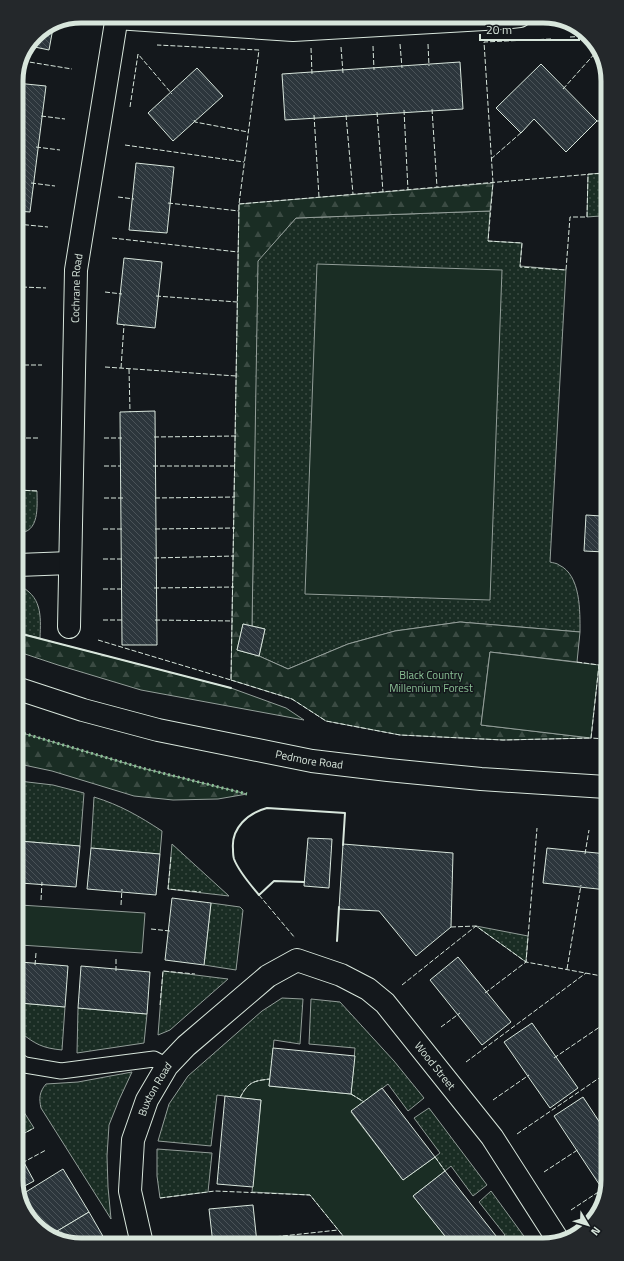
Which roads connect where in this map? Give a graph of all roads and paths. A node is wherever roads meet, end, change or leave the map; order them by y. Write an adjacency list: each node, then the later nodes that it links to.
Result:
1 (115, 23): 4 (main road, Cochrane Road)
2 (198, 23): 3 (main road)
3 (415, 23)
4 (70, 563): 5 (main road); 6 (main road, Cochrane Road)
5 (23, 565)
6 (69, 627)
7 (23, 690): 8 (main road, Pedmore Road)
8 (601, 787)
9 (268, 976): 11 (main road, Buxton Road); 12 (main road, Wood Street)
10 (23, 1064): 11 (lane)
11 (167, 1066): 13 (main road, Buxton Road)
12 (556, 1237)
13 (141, 1238)

